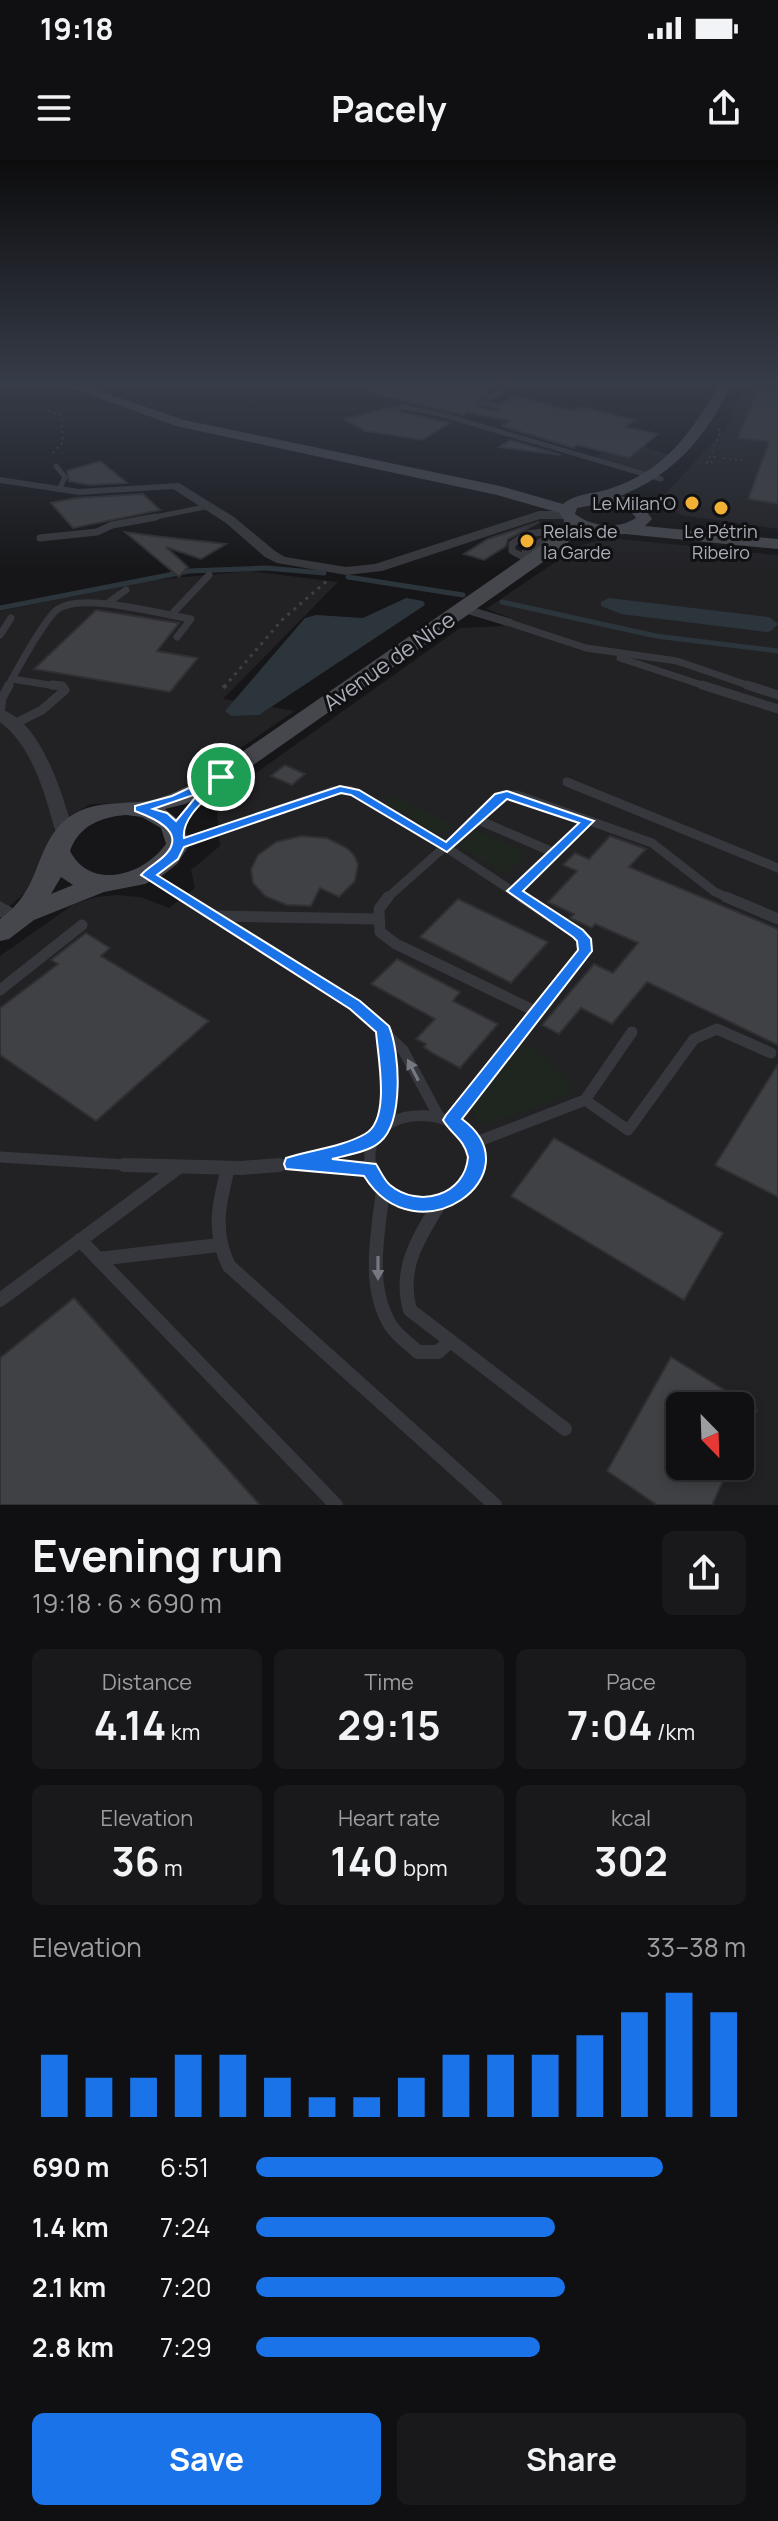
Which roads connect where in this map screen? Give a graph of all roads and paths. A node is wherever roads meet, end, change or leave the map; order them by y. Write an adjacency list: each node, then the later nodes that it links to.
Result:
1 (58, 448): 10 (path)
2 (297, 448): 16 (main road)
3 (555, 448): 11 (lane)
4 (685, 448): 11 (main road, Avenue de Nice)
5 (693, 448): 11 (main road, Avenue de Nice)
6 (714, 448): 7 (path)
7 (715, 456)
8 (723, 458): 9 (path)
9 (742, 460)
10 (56, 466): 13 (lane)
11 (658, 478): 15 (main road, Avenue de Nice); 16 (main road, Avenue de Nice)
12 (0, 480): 13 (street)
13 (59, 490): 14 (street)
14 (210, 506): 19 (lane); 22 (street)
15 (639, 509): 16 (main road); 17 (main road, Avenue de Nice); 20 (main road)
16 (570, 519): 18 (main road, Avenue de Nice); 18 (main road); 21 (main road, Avenue de Nice); 21 (lane); 22 (street)
17 (625, 529): 18 (main road); 20 (main road)
18 (602, 530)
19 (40, 538)
20 (778, 542)
21 (528, 560): 26 (main road, Avenue de Nice)
22 (338, 570): 34 (path)
23 (209, 575): 27 (lane)
24 (126, 590): 25 (lane)
25 (109, 602): 27 (lane); 33 (lane)
26 (476, 602): 29 (street); 38 (main road, Avenue de Nice)
27 (171, 615): 31 (lane)
28 (11, 618): 30 (lane)
29 (507, 622): 32 (lane)
30 (1, 632)
31 (177, 637)
32 (586, 648): 35 (lane); 36 (lane)
33 (12, 679): 37 (lane); 37 (lane)
34 (223, 688)
35 (778, 695)
36 (778, 709)
37 (5, 718): 40 (street)
38 (221, 777): 41 (main road, Avenue de Nice); 45 (main road, Avenue de Nice)
39 (567, 782): 49 (lane)
40 (54, 795): 42 (street); 46 (street)
41 (139, 809): 42 (main road); 45 (main road)
42 (92, 815): 46 (main road)
43 (476, 819): 44 (lane); 47 (lane); 48 (lane)
44 (588, 821): 48 (lane); 56 (lane)
45 (177, 837): 47 (lane); 50 (main road)
46 (62, 843): 51 (main road); 54 (main road)
47 (447, 848): 52 (lane); 55 (lane)
48 (555, 853): 52 (lane)
49 (778, 868)
50 (148, 875): 51 (main road); 53 (lane)
51 (103, 883): 54 (main road)
52 (514, 891): 59 (lane)
53 (212, 916): 55 (lane); 60 (lane)
54 (11, 919)
55 (378, 919): 59 (lane)
56 (778, 919)
57 (82, 925): 58 (lane)
58 (0, 990)
59 (537, 1012): 65 (lane)
60 (383, 1030): 64 (lane, one-way to 60); 66 (lane)
61 (632, 1032): 63 (lane)
62 (771, 1053): 63 (lane)
63 (585, 1100): 68 (lane)
64 (438, 1115): 65 (lane); 66 (lane)
65 (452, 1120): 68 (lane)
66 (384, 1125): 67 (lane)
67 (372, 1139): 70 (lane); 73 (lane)
68 (474, 1143): 75 (lane)
69 (0, 1157): 71 (lane)
70 (293, 1164): 72 (lane); 73 (lane)
71 (179, 1167): 72 (lane); 76 (lane)
72 (228, 1168): 77 (lane)
73 (369, 1169): 74 (lane)
74 (383, 1190): 75 (lane); 80 (lane, one-way to 80)
75 (440, 1203): 80 (lane)
76 (80, 1240): 78 (lane); 79 (lane)
77 (219, 1245): 78 (lane); 83 (lane)
78 (98, 1259): 82 (lane)
79 (0, 1300)
80 (449, 1342): 81 (lane)
81 (565, 1429)
82 (336, 1505)
83 (495, 1505)

